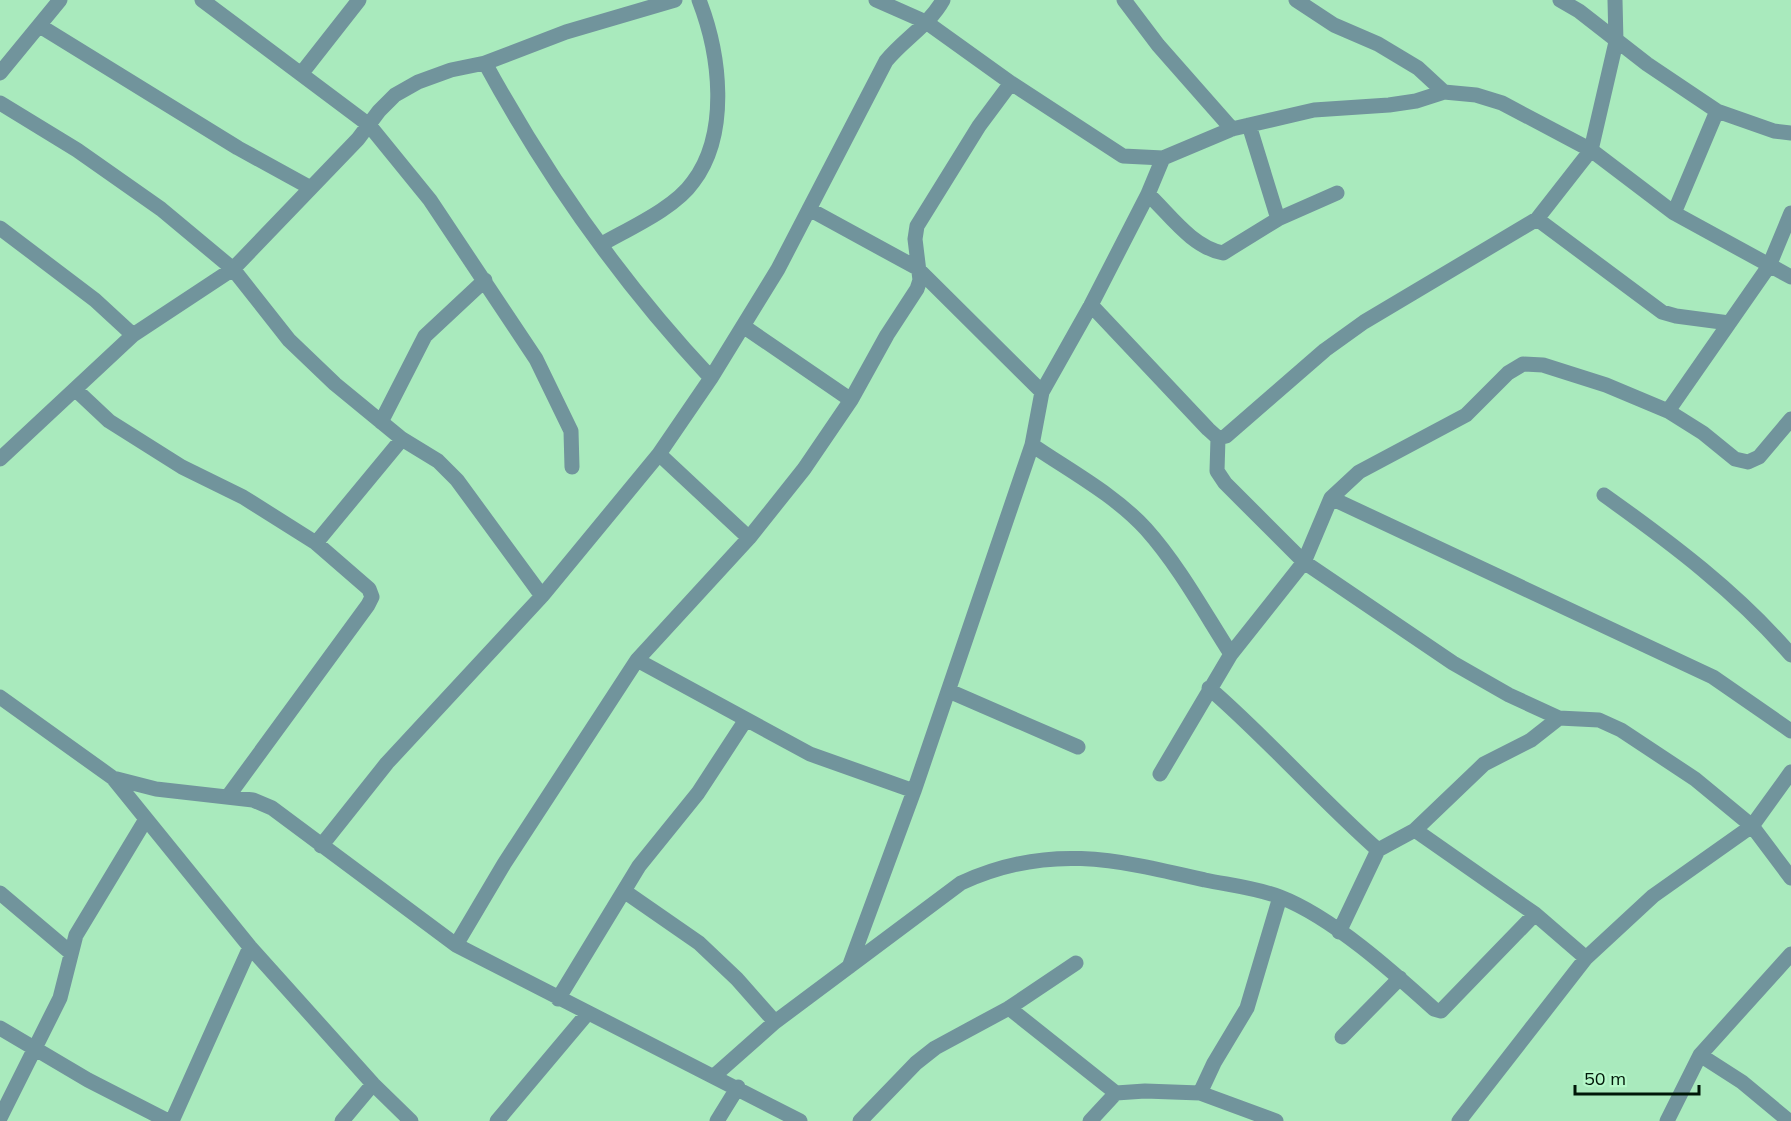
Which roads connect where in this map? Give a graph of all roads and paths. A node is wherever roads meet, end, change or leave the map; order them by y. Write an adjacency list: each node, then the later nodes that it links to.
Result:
1 (60, 0): 13 (street)
2 (359, 0): 17 (street)
3 (675, 0): 15 (street)
4 (699, 0): 37 (street)
5 (876, 0): 12 (street)
6 (943, 0): 12 (street)
7 (1124, 0): 24 (street)
8 (1296, 0): 19 (street)
9 (1560, 0): 14 (street)
10 (1615, 0): 14 (street)
11 (206, 1): 17 (street)
12 (926, 22): 18 (street); 31 (street)
13 (40, 26): 16 (street); 28 (street)
14 (1616, 42): 21 (street); 26 (street)
15 (485, 63): 22 (street); 37 (street)
16 (0, 73)
17 (301, 74): 22 (street)
18 (1011, 83): 27 (street); 40 (street)
19 (1444, 92): 23 (street); 26 (street)
20 (0, 103): 39 (street)
21 (1717, 111): 25 (street); 32 (street)
22 (369, 125): 28 (street); 42 (street)
23 (1249, 125): 24 (street); 34 (street)
24 (1232, 129): 27 (street)
25 (1791, 133)
26 (1591, 150): 32 (street); 35 (street)
27 (1163, 158): 30 (street)
28 (309, 187): 39 (street)
29 (1336, 193): 34 (street)
30 (1148, 194): 34 (street); 43 (street)
31 (809, 209): 40 (street); 45 (street)
32 (1674, 213): 38 (street)
33 (1791, 213): 38 (street)
34 (1278, 219)
35 (1537, 219): 44 (street); 54 (street)
36 (0, 228): 46 (street)
37 (602, 244): 47 (street)
38 (1769, 266): 41 (street); 44 (street)
39 (233, 268): 46 (street); 53 (street)
40 (917, 268): 49 (street); 50 (street)
41 (1791, 277)
42 (485, 280): 53 (street); 59 (street)
43 (1091, 305): 49 (street); 54 (street)
44 (1729, 323): 51 (street)
45 (743, 326): 47 (street); 50 (street)
46 (133, 335): 48 (street)
47 (711, 378): 57 (street)
48 (76, 390): 58 (street); 63 (street)
49 (1042, 392): 56 (street)
50 (851, 400): 62 (street)
51 (1668, 411): 52 (street); 61 (street)
52 (1791, 419)
53 (381, 422): 55 (street)
54 (1218, 438): 64 (street)
55 (402, 439): 63 (street); 65 (street)
56 (1032, 445): 66 (street); 70 (street)
57 (658, 454): 62 (street); 65 (street)
58 (0, 459)
59 (572, 467)
60 (1604, 495): 67 (street)
61 (1331, 498): 64 (street); 74 (street)
62 (749, 538): 68 (street)
63 (316, 543): 80 (street)
64 (1304, 562): 66 (street); 72 (street)
65 (542, 596): 84 (street)
66 (1231, 654): 69 (street)
67 (1791, 656)
68 (637, 660): 73 (street); 92 (street)
69 (1209, 688): 77 (street); 85 (street)
70 (949, 691): 75 (street); 79 (street)
71 (0, 697): 78 (street)
72 (1559, 718): 82 (street); 83 (street)
73 (746, 721): 79 (street); 87 (street)
74 (1791, 731)
75 (1078, 747)
76 (1791, 772): 82 (street)
77 (1160, 774)
78 (113, 778): 80 (street); 81 (street)
79 (914, 791): 98 (street)
80 (229, 795): 84 (street)
81 (146, 819): 93 (street); 94 (street)
82 (1752, 826): 86 (street); 96 (street)
83 (1415, 830): 85 (street); 90 (street)
84 (321, 846): 92 (street)
85 (1378, 850): 91 (street)
86 (1791, 878)
87 (624, 891): 100 (street); 103 (street)
88 (0, 893): 94 (street)
89 (1280, 897): 91 (street); 98 (street); 112 (street)
90 (1535, 915): 96 (street); 99 (street)
91 (1339, 932): 99 (street)
92 (456, 945): 100 (street)
93 (250, 947): 109 (street); 115 (street)
94 (70, 953): 106 (street)
95 (1791, 954): 107 (street)
96 (1586, 958): 124 (street)
97 (1076, 963): 101 (street)
98 (849, 967): 103 (street)
99 (1400, 978): 105 (street)
100 (558, 999): 102 (street)
101 (1009, 1008): 111 (street); 121 (street)
102 (587, 1014): 108 (street); 118 (street)
103 (775, 1022): 108 (street)
104 (0, 1028): 106 (street)
105 (1342, 1037)
106 (35, 1049): 114 (street); 115 (street)
107 (1700, 1054): 113 (street); 125 (street)
108 (714, 1076): 110 (street)
109 (373, 1084): 116 (street); 117 (street)
110 (738, 1087): 119 (street); 120 (street)
111 (1116, 1093): 112 (street); 122 (street)
112 (1200, 1093): 123 (street)
113 (1788, 1116)
114 (0, 1118)
115 (170, 1121)
116 (342, 1121)
117 (411, 1121)
118 (497, 1121)
119 (717, 1121)
120 (801, 1121)
121 (860, 1121)
122 (1090, 1121)
123 (1276, 1121)
124 (1459, 1121)
125 (1667, 1121)

